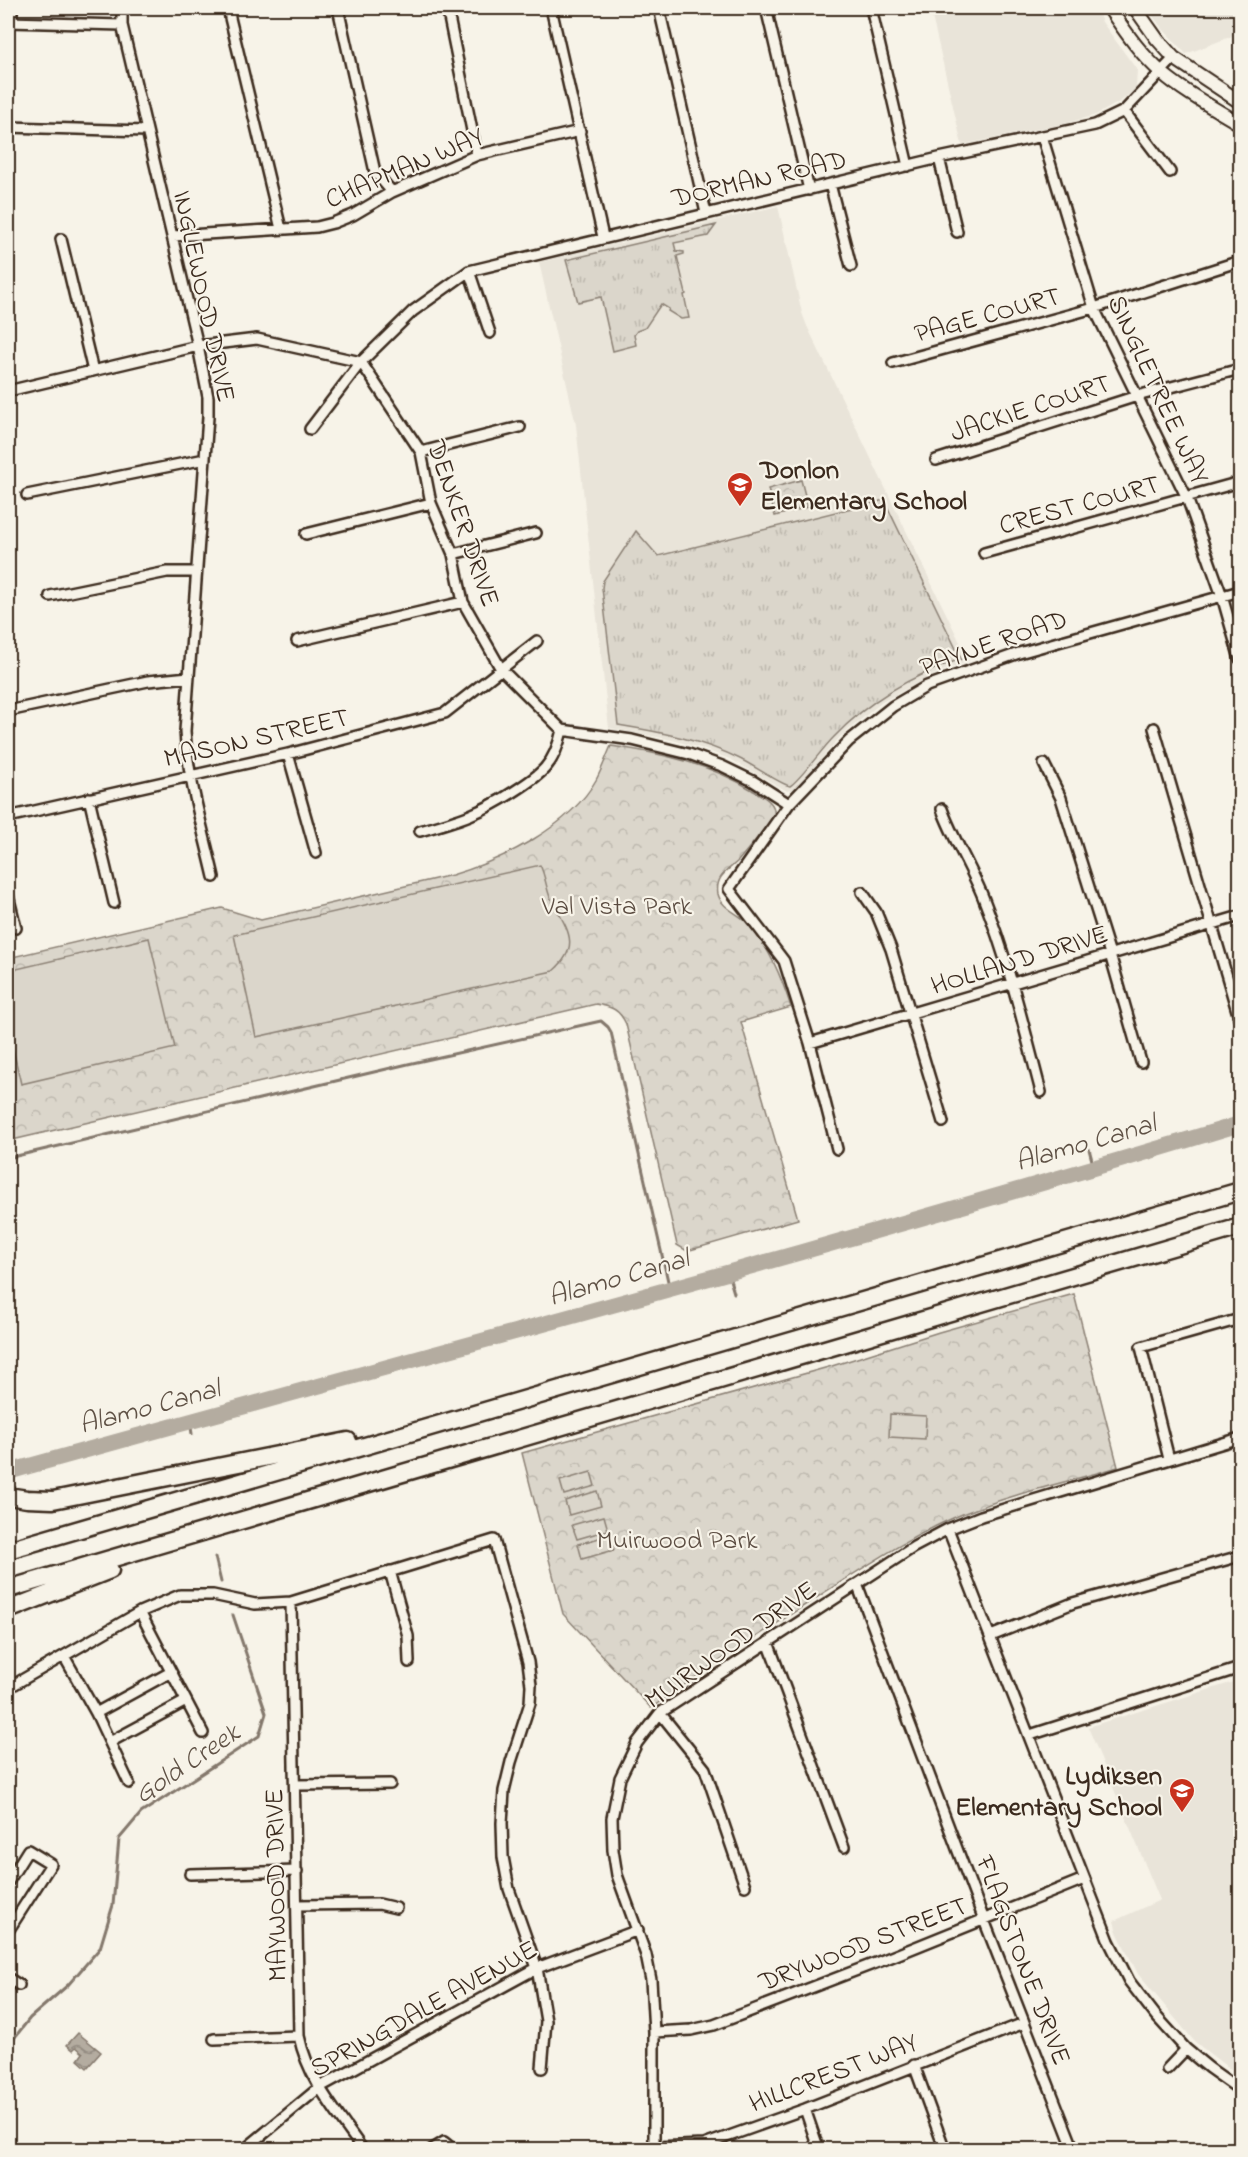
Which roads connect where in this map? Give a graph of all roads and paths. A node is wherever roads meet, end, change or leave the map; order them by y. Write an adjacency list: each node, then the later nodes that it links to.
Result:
1 (12, 8): 12 (street)
2 (122, 8): 13 (street, INGLEWOOD DRIVE)
3 (229, 8): 31 (street)
4 (338, 8): 29 (street)
5 (447, 8): 23 (street)
6 (551, 8): 21 (street)
7 (659, 8): 30 (street)
8 (766, 8): 28 (street)
9 (871, 8): 25 (street)
10 (1109, 8): 15 (main road)
11 (1135, 8): 14 (main road)
12 (10, 22): 13 (street)
13 (122, 25): 20 (street, INGLEWOOD DRIVE)
14 (1173, 58): 15 (street, DORMAN ROAD); 16 (main road)
15 (1161, 72): 17 (street, DORMAN ROAD); 18 (main road)
16 (1240, 102)
17 (1124, 111): 22 (street, DORMAN ROAD); 26 (street)
18 (1240, 124)
19 (8, 127): 20 (street)
20 (146, 131): 33 (street, INGLEWOOD DRIVE)
21 (579, 131): 23 (street, CHAPMAN WAY); 34 (street)
22 (1042, 136): 24 (street, DORMAN ROAD); 39 (street, SINGLETREE WAY)
23 (477, 155): 29 (street, CHAPMAN WAY)
24 (939, 158): 25 (street, DORMAN ROAD); 32 (street)
25 (908, 166): 27 (street, DORMAN ROAD)
26 (1170, 172)
27 (830, 184): 28 (street, DORMAN ROAD); 37 (street)
28 (809, 190): 30 (street, DORMAN ROAD)
29 (392, 192): 31 (street, CHAPMAN WAY)
30 (706, 213): 34 (street, DORMAN ROAD)
31 (281, 229): 33 (street, CHAPMAN WAY)
32 (957, 232)
33 (172, 236): 41 (street, INGLEWOOD DRIVE)
34 (603, 237): 38 (street, DORMAN ROAD)
35 (61, 238): 45 (street)
36 (1240, 261): 39 (street, PAGE COURT)
37 (851, 266)
38 (469, 271): 40 (street); 42 (street, DORMAN ROAD)
39 (1094, 308): 43 (street, PAGE COURT); 47 (street, SINGLETREE WAY)
40 (490, 333)
41 (198, 346): 42 (street); 45 (street); 51 (street, INGLEWOOD DRIVE)
42 (362, 362): 49 (street, DORMAN ROAD); 50 (street, DENKER DRIVE)
43 (893, 363)
44 (1240, 369): 47 (street, JACKIE COURT)
45 (93, 371): 46 (street)
46 (8, 391)
47 (1137, 396): 52 (street, JACKIE COURT); 55 (street, SINGLETREE WAY)
48 (520, 427): 50 (street)
49 (310, 429)
50 (421, 452): 56 (street, DENKER DRIVE)
51 (205, 459): 54 (street); 61 (street, INGLEWOOD DRIVE)
52 (936, 460)
53 (1240, 482): 55 (street, CREST COURT)
54 (27, 495)
55 (1186, 498): 59 (street, CREST COURT); 64 (street, SINGLETREE WAY)
56 (431, 503): 58 (street); 60 (street, DENKER DRIVE)
57 (536, 533): 60 (street)
58 (306, 534)
59 (984, 553)
60 (453, 554): 65 (street, DENKER DRIVE)
61 (196, 572): 63 (street); 70 (street, INGLEWOOD DRIVE)
62 (1240, 591): 64 (street, PAYNE ROAD)
63 (50, 596)
64 (1222, 596): 68 (street, SINGLETREE WAY); 78 (street, PAYNE ROAD)
65 (463, 602): 66 (street); 69 (street, DENKER DRIVE)
66 (297, 641)
67 (537, 641): 69 (street, MASON STREET)
68 (1240, 658)
69 (501, 669): 73 (street, DENKER DRIVE); 74 (street, MASON STREET)
70 (189, 677): 71 (street); 76 (street, INGLEWOOD DRIVE)
71 (8, 711)
72 (1154, 728): 88 (street)
73 (562, 730): 78 (street); 81 (street)
74 (288, 754): 76 (street, MASON STREET); 82 (street)
75 (1044, 764): 90 (street)
76 (191, 776): 77 (street, MASON STREET); 83 (street, INGLEWOOD DRIVE)
77 (89, 798): 80 (street, MASON STREET); 86 (street)
78 (789, 804): 94 (street, PAYNE ROAD)
79 (942, 809): 91 (street)
80 (8, 818)
81 (420, 831)
82 (316, 853)
83 (214, 877)
84 (862, 892): 92 (street)
85 (8, 895): 89 (street)
86 (114, 903)
87 (1240, 916): 88 (street, HOLLAND DRIVE)
88 (1212, 925): 90 (street, HOLLAND DRIVE); 93 (street)
89 (16, 928)
90 (1110, 954): 91 (street, HOLLAND DRIVE); 95 (street)
91 (1013, 984): 92 (street, HOLLAND DRIVE); 96 (street)
92 (911, 1015): 94 (street, HOLLAND DRIVE); 97 (street)
93 (1240, 1021)
94 (810, 1043): 98 (street)
95 (1141, 1062)
96 (1041, 1092)
97 (943, 1122)
98 (837, 1149)
99 (1240, 1191): 102 (highway)
100 (1240, 1227): 107 (highway)
101 (1240, 1319): 104 (street)
102 (405, 1434): 105 (highway); 108 (highway)
103 (1240, 1438): 104 (street, MUIRWOOD DRIVE)
104 (1169, 1459): 106 (street, MUIRWOOD DRIVE)
105 (8, 1496)
106 (948, 1529): 111 (street, MUIRWOOD DRIVE); 116 (street)
107 (151, 1547): 112 (highway); 114 (highway)
108 (8, 1550)
109 (1240, 1556): 116 (street)
110 (390, 1571): 113 (street); 119 (street); 143 (street)
111 (857, 1584): 117 (street, MUIRWOOD DRIVE); 140 (street, FLAGSTONE DRIVE)
112 (8, 1589)
113 (291, 1602): 115 (street); 131 (street, MAYWOOD DRIVE)
114 (8, 1610)
115 (140, 1612): 118 (street); 121 (street)
116 (991, 1636): 127 (street)
117 (768, 1642): 125 (street, MUIRWOOD DRIVE); 132 (street)
118 (64, 1656): 122 (street); 124 (street)
119 (409, 1662)
120 (1240, 1668): 127 (street)
121 (171, 1672): 123 (street); 124 (street)
122 (8, 1688)
123 (186, 1701): 126 (street); 128 (street)
124 (96, 1713): 128 (street)
125 (660, 1713): 137 (street); 141 (street, MUIRWOOD DRIVE)
126 (202, 1733)
127 (1030, 1735): 135 (street)
128 (110, 1742): 129 (street)
129 (129, 1783)
130 (390, 1784): 131 (street)
131 (296, 1785): 133 (street, MAYWOOD DRIVE)
132 (844, 1847)
133 (297, 1871): 134 (street); 138 (street, MAYWOOD DRIVE)
134 (190, 1874)
135 (1084, 1879): 140 (street, DRYWOOD STREET); 150 (street)
136 (8, 1882): 142 (street)
137 (745, 1886)
138 (298, 1905): 139 (street); 148 (street, MAYWOOD DRIVE)
139 (396, 1908)
140 (984, 1920): 146 (street, FLAGSTONE DRIVE); 147 (street, DRYWOOD STREET)
141 (638, 1930): 143 (street, SPRINGDALE AVENUE); 147 (street, MUIRWOOD DRIVE)
142 (8, 1931)
143 (537, 1968): 152 (street); 154 (street, SPRINGDALE AVENUE)
144 (8, 1978): 145 (street)
145 (19, 1985)
146 (1024, 2024): 151 (street, HILLCREST WAY); 164 (street, FLAGSTONE DRIVE)
147 (654, 2032): 157 (street, MUIRWOOD DRIVE)
148 (300, 2036): 149 (street); 154 (street, MAYWOOD DRIVE)
149 (214, 2040)
150 (1186, 2049): 153 (street); 155 (street)
151 (914, 2065): 156 (street, HILLCREST WAY); 163 (street)
152 (542, 2068)
153 (1167, 2069)
154 (320, 2087): 158 (street, SPRINGDALE AVENUE); 159 (street, MAYWOOD DRIVE)
155 (1240, 2090)
156 (805, 2109): 157 (street, HILLCREST WAY); 162 (street)
157 (654, 2148)
158 (244, 2150)
159 (363, 2150)
160 (431, 2150): 161 (street)
161 (454, 2150)
162 (819, 2150)
163 (945, 2150)
164 (1074, 2150)

